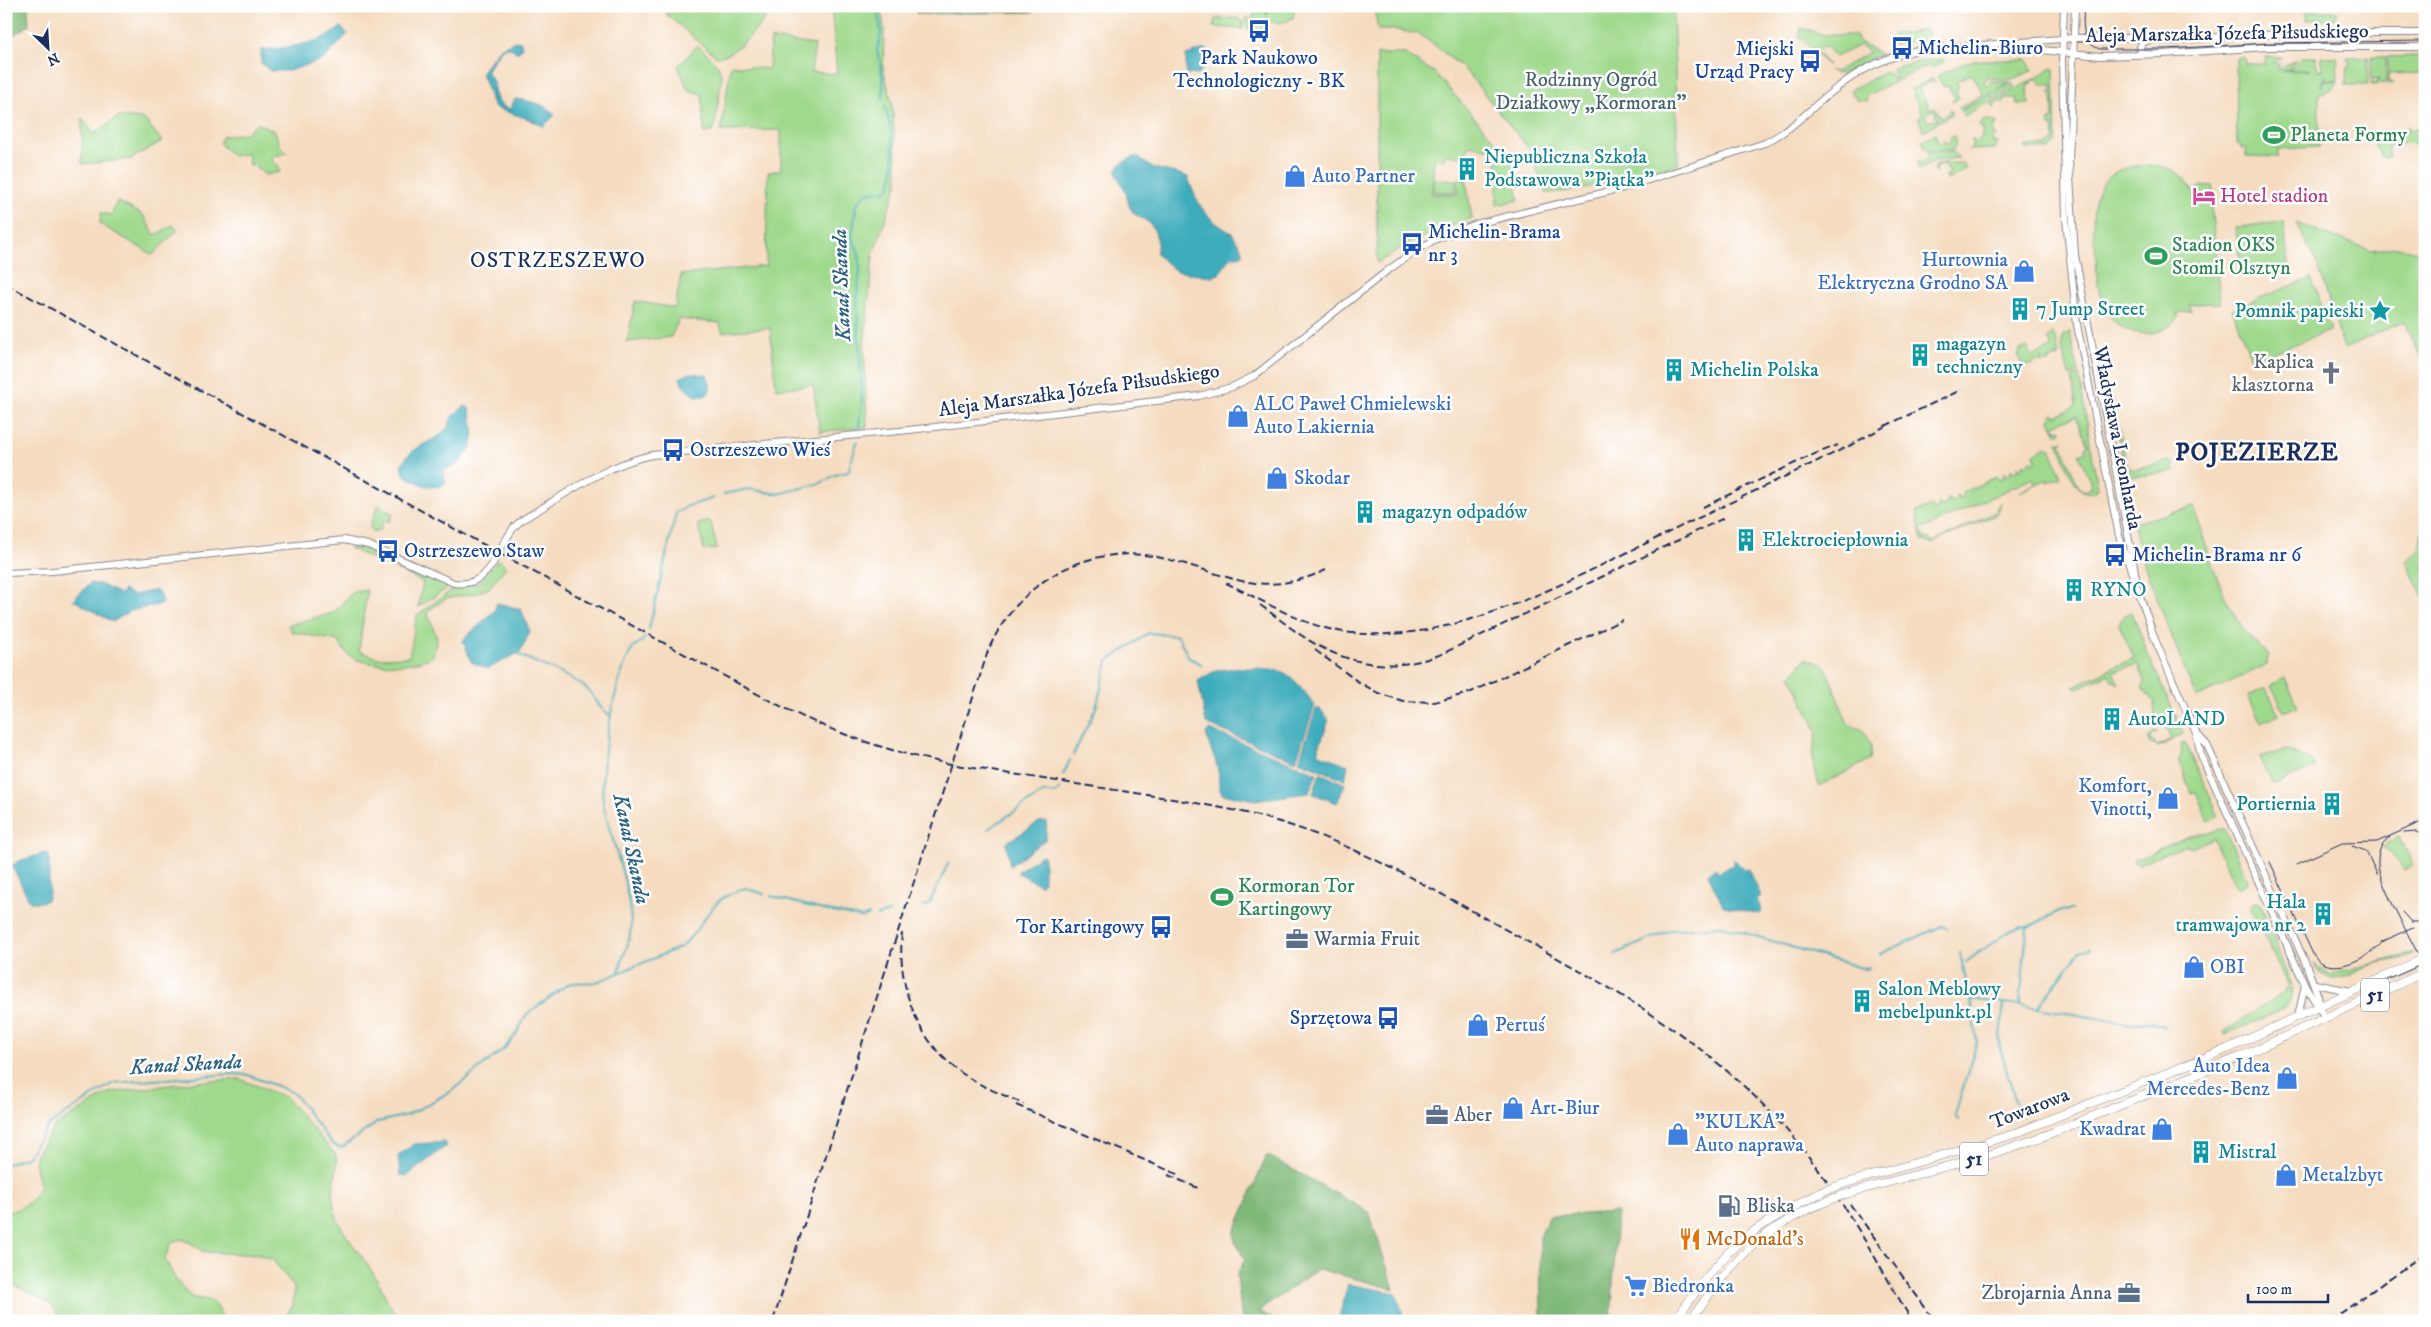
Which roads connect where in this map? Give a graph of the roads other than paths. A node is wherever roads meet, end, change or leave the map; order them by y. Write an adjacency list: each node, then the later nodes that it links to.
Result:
1 (2064, 6): 6 (street, Władysława Leonharda)
2 (2074, 6): 7 (street, Władysława Leonharda)
3 (2416, 33): 4 (street, Aleja Marszałka Józefa Piłsudskiego); 5 (street, Aleja Marszałka Józefa Piłsudskiego); 10 (street)
4 (2425, 33)
5 (2220, 37): 8 (street, Aleja Marszałka Józefa Piłsudskiego); 13 (street)
6 (2062, 38): 7 (street, Aleja Marszałka Józefa Piłsudskiego); 9 (street, Aleja Marszałka Józefa Piłsudskiego); 12 (street, Władysława Leonharda)
7 (2074, 38): 8 (street, Aleja Marszałka Józefa Piłsudskiego); 14 (street, Władysława Leonharda)
8 (2153, 39): 15 (street)
9 (2000, 45): 12 (street, Aleja Marszałka Józefa Piłsudskiego); 16 (street, Aleja Marszałka Józefa Piłsudskiego, bridge)
10 (2415, 46): 11 (street, Aleja Marszałka Józefa Piłsudskiego); 13 (street, Aleja Marszałka Józefa Piłsudskiego)
11 (2425, 46)
12 (2062, 51): 14 (street, Aleja Marszałka Józefa Piłsudskiego); 17 (street, Władysława Leonharda)
13 (2216, 51): 15 (street, Aleja Marszałka Józefa Piłsudskiego)
14 (2073, 53): 15 (street, Aleja Marszałka Józefa Piłsudskiego); 17 (street, Władysława Leonharda)
15 (2150, 55)
16 (6, 573)
17 (2137, 589): 18 (street, Władysława Leonharda)
18 (2196, 733): 21 (street, Władysława Leonharda); 22 (street, Władysława Leonharda)
19 (2425, 958): 23 (main road, Towarowa / 51)
20 (2425, 972): 26 (main road, Towarowa / 51)
21 (2315, 984): 23 (street); 24 (street, Władysława Leonharda)
22 (2305, 985): 24 (street, Władysława Leonharda); 25 (street)
23 (2351, 991): 24 (main road, Towarowa / 51)
24 (2319, 1006): 25 (main road, Towarowa / 51); 26 (street, Władysława Leonharda)
25 (2298, 1016): 27 (main road, Towarowa / 51)
26 (2324, 1018): 28 (main road, Towarowa / 51)
27 (1934, 1159): 28 (main road); 29 (main road, Towarowa / 51, bridge)
28 (1933, 1170): 30 (main road, Towarowa / 51, bridge)
29 (1675, 1321)
30 (1690, 1321)

